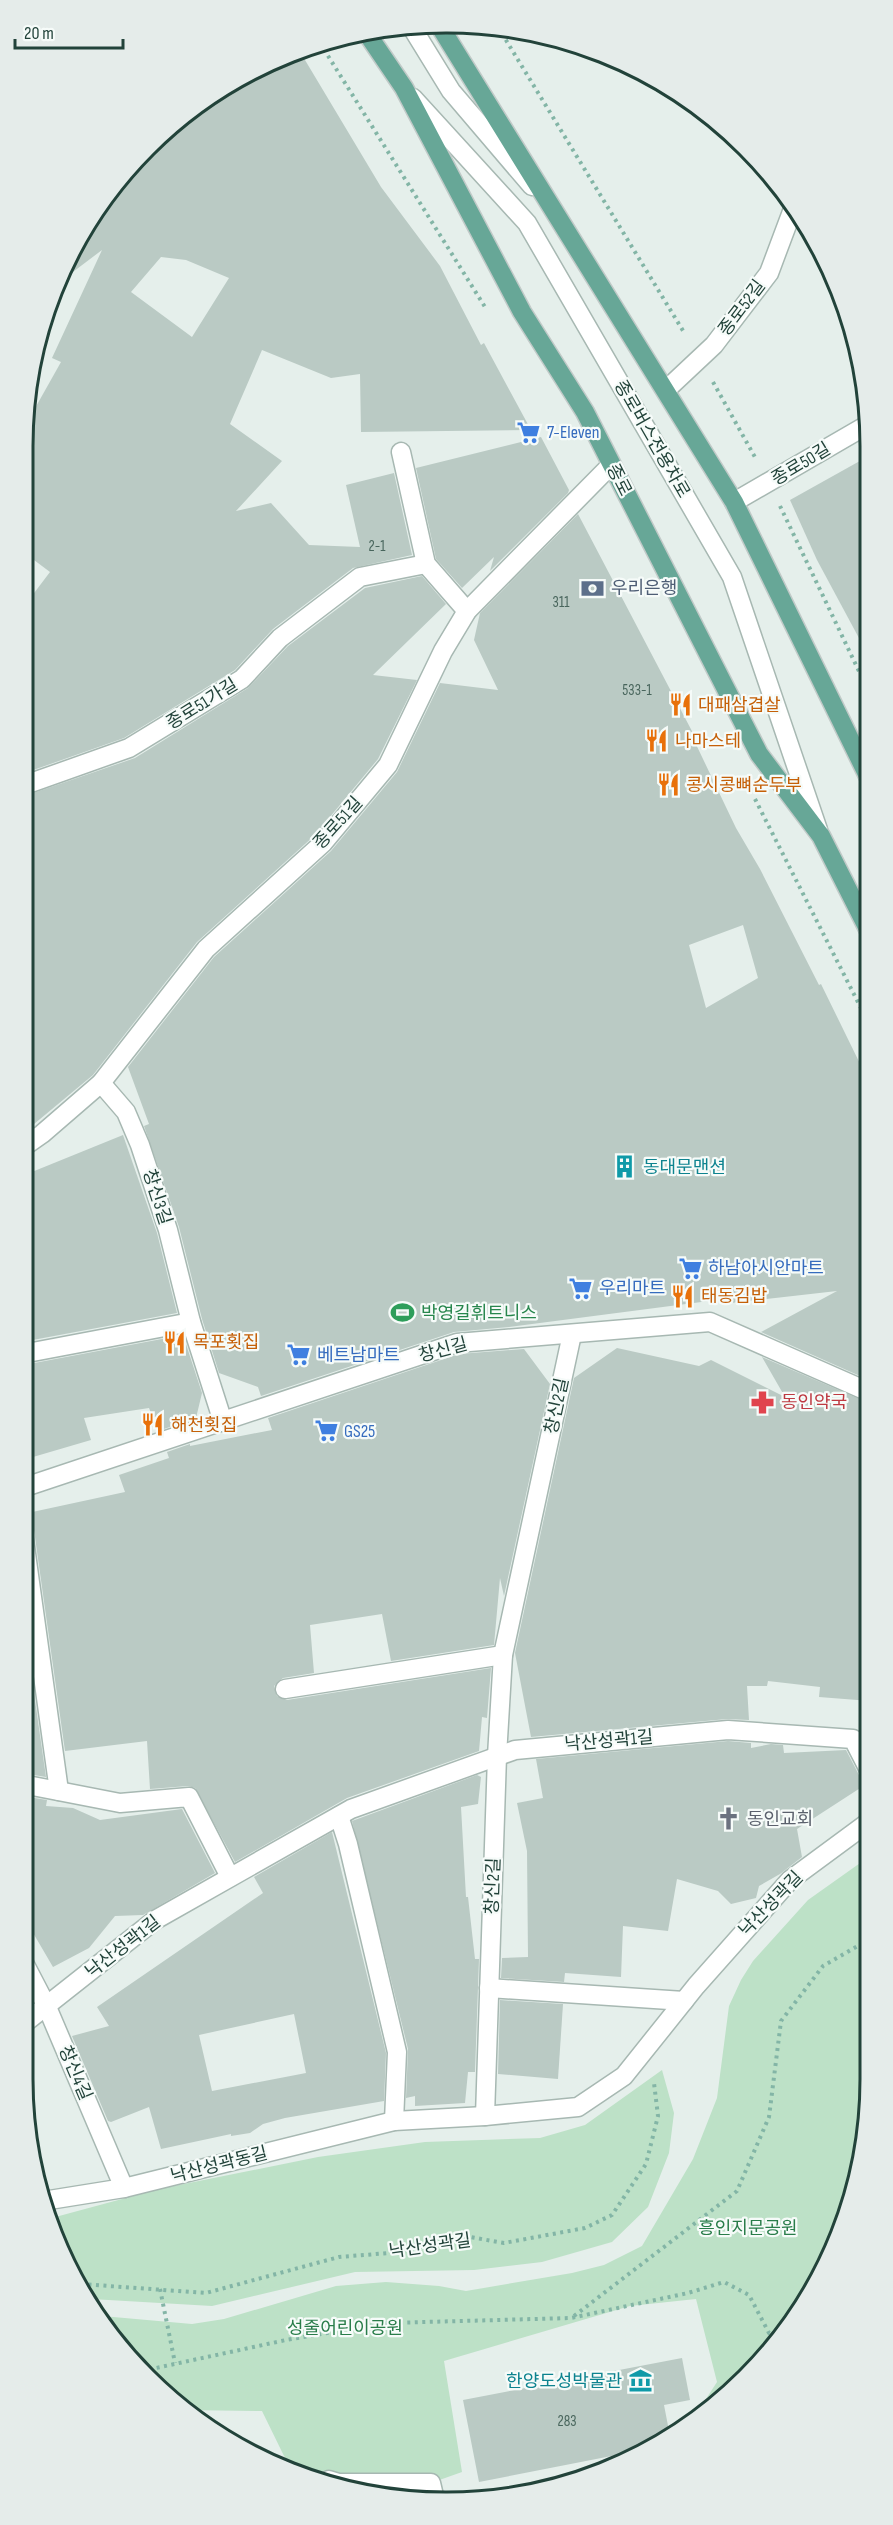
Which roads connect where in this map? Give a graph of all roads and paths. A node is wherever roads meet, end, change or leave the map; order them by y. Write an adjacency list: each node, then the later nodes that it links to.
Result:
1 (444, 33): 6 (main road)
2 (416, 34): 6 (street)
3 (372, 40): 5 (main road, 종로)
4 (325, 51): 8 (path)
5 (404, 88): 12 (main road, 종로); 18 (street, 종로버스전용차로)
6 (556, 214): 9 (main road)
7 (790, 217): 9 (street, 종로52길)
8 (488, 312)
9 (666, 390): 13 (main road)
10 (859, 429): 13 (street, 종로50길)
11 (401, 453): 14 (street)
12 (612, 465): 15 (street, 종로51길); 18 (main road, 종로)
13 (734, 502): 16 (main road)
14 (426, 564): 15 (street); 17 (street, 종로51가길)
15 (468, 612): 20 (street, 종로51길)
16 (860, 760)
17 (33, 782)
18 (821, 836): 19 (main road, 종로)
19 (860, 913)
20 (101, 1083): 21 (street, 종로51길); 22 (street, 창신3길)
21 (33, 1140)
22 (191, 1322): 24 (street); 26 (street, 창신3길)
23 (572, 1334): 25 (street, 창신길); 26 (street, 창신길); 29 (street, 창신2길)
24 (33, 1352)
25 (860, 1388)
26 (223, 1422): 27 (street, 창신길)
27 (33, 1484)
28 (33, 1604): 34 (street)
29 (503, 1655): 30 (street); 32 (street, 창신2길)
30 (285, 1689)
31 (860, 1753): 32 (street, 낙산성곽1길)
32 (497, 1756): 35 (street, 낙산성곽1길); 40 (street, 창신2길)
33 (33, 1786): 34 (street)
34 (59, 1791): 37 (street)
35 (339, 1816): 37 (street, 낙산성곽1길); 46 (street)
36 (860, 1828): 41 (street, 낙산성곽길)
37 (230, 1877): 42 (street, 낙산성곽1길)
38 (860, 1946): 51 (path)
39 (33, 1980): 42 (street, 창신4길)
40 (489, 1988): 41 (street); 45 (street, 창신2길)
41 (684, 2001): 44 (street, 낙산성곽길)
42 (47, 2007): 43 (street, 낙산성곽1길); 47 (street, 창신4길)
43 (33, 2017)
44 (648, 2046): 45 (street, 낙산성곽동길); 50 (path, 낙산성곽길)
45 (485, 2116): 46 (street, 낙산성곽동길)
46 (394, 2121): 47 (street, 낙산성곽동길)
47 (124, 2188): 48 (street, 낙산성곽동길)
48 (51, 2200)
49 (87, 2283): 50 (path, 낙산성곽길)
50 (160, 2289): 53 (path)
51 (571, 2318): 52 (path); 53 (path)
52 (772, 2334)
53 (175, 2363): 54 (path)
54 (152, 2369)
55 (362, 2483): 56 (street)
56 (433, 2492)

